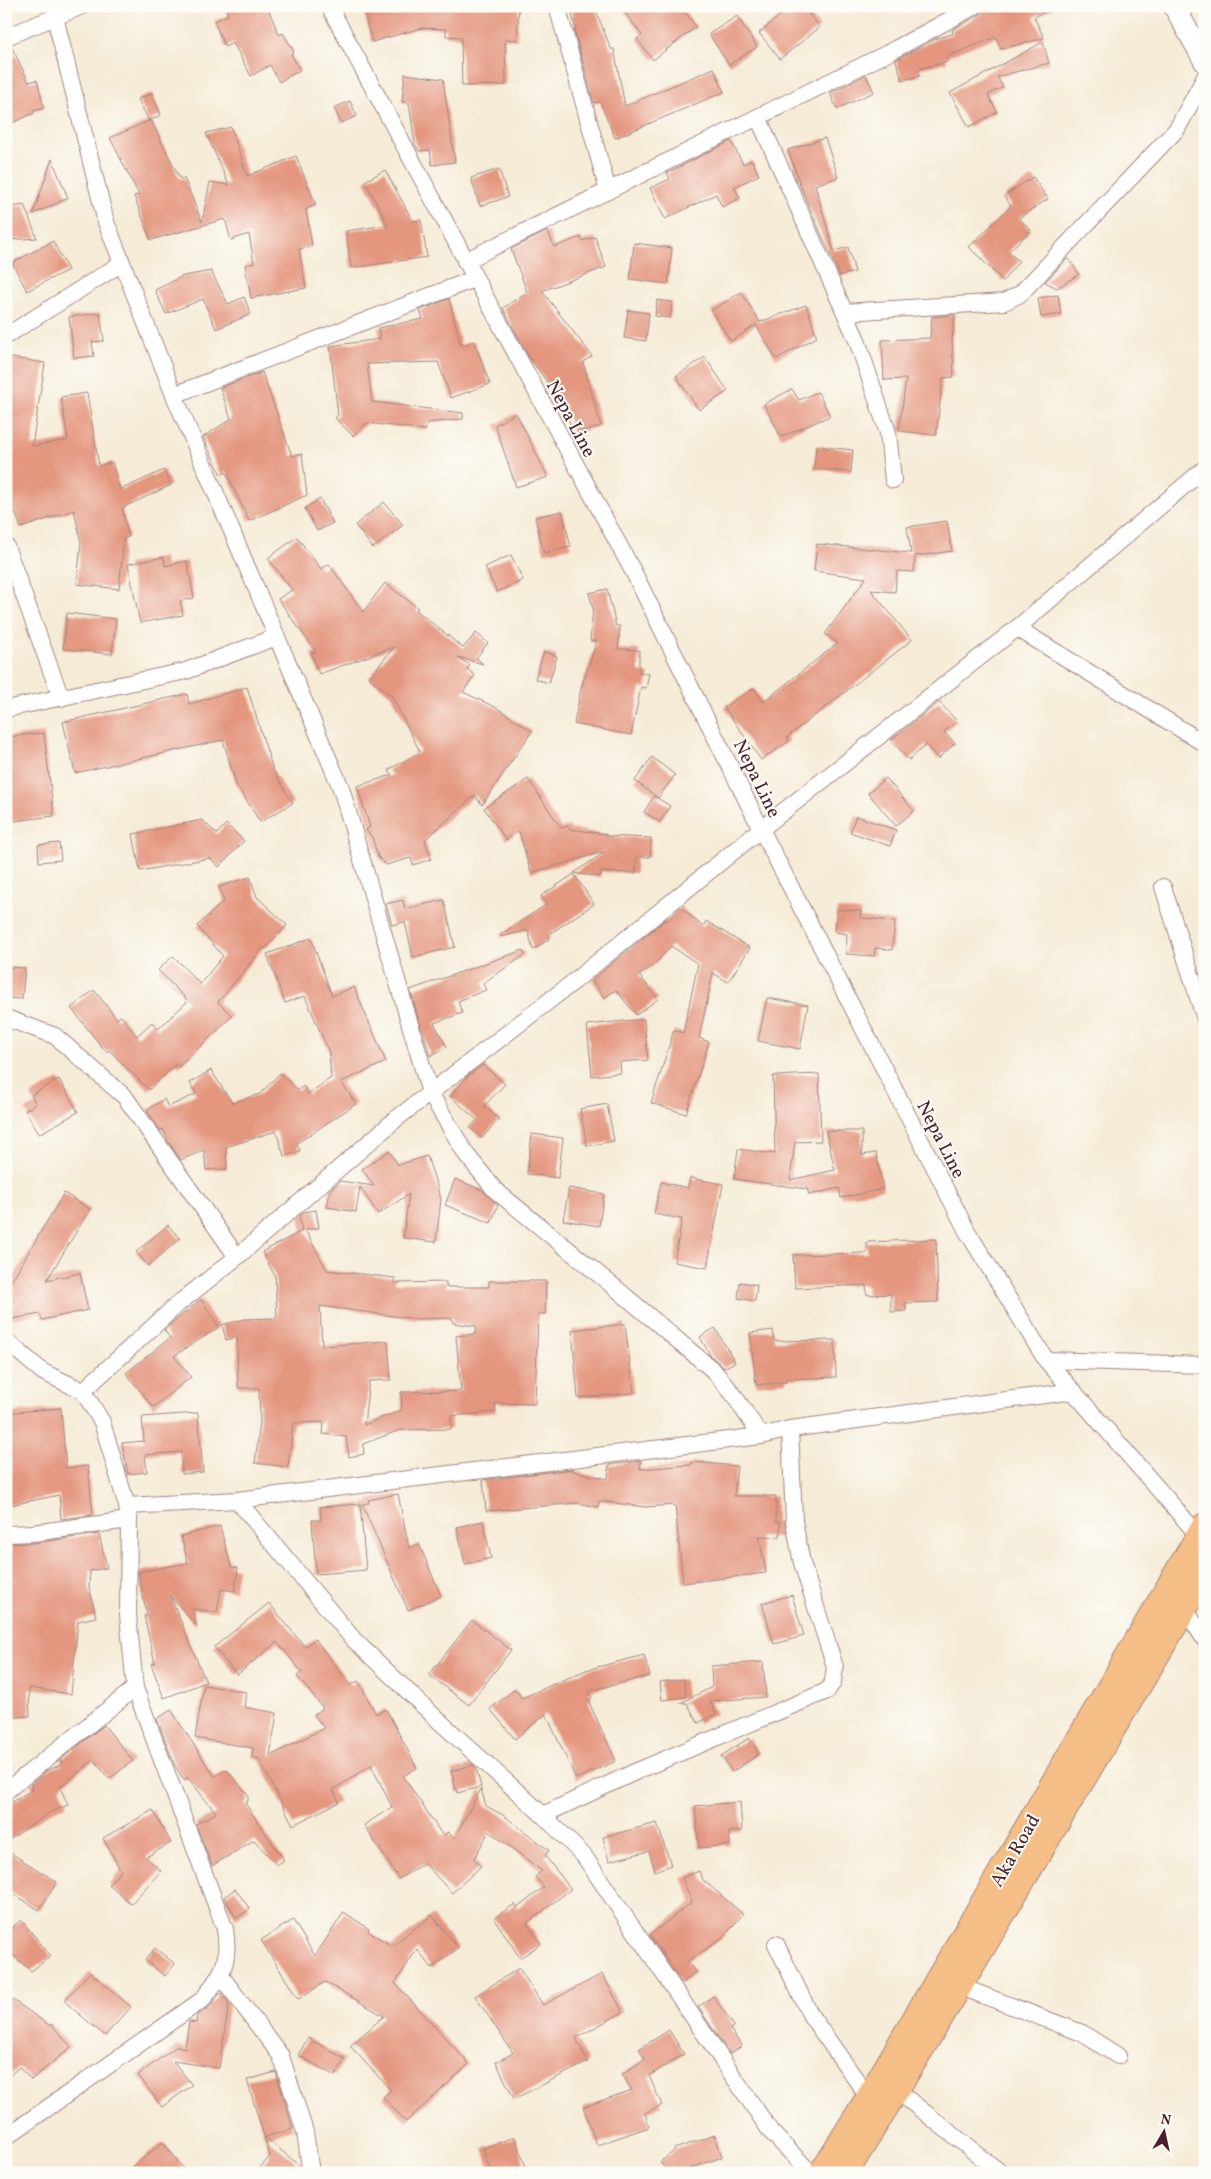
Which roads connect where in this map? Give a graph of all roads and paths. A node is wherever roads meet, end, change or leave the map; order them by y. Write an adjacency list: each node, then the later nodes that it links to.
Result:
1 (82, 6): 6 (street)
2 (329, 6): 12 (street, Nepa Line)
3 (557, 6): 11 (street)
4 (975, 6): 10 (street)
5 (1174, 6): 8 (street)
6 (55, 17): 7 (street); 13 (street)
7 (6, 37)
8 (1205, 62)
9 (1205, 77): 15 (street)
10 (758, 117): 11 (street); 15 (street)
11 (608, 191): 12 (street)
12 (465, 261): 14 (street, Nepa Line)
13 (122, 263): 16 (street); 17 (street)
14 (474, 279): 17 (street); 26 (street, Nepa Line)
15 (845, 312): 19 (street)
16 (6, 336)
17 (174, 395): 22 (street)
18 (1205, 468): 21 (street)
19 (893, 480)
20 (6, 546): 23 (street)
21 (1017, 628): 25 (street); 26 (street)
22 (276, 637): 23 (street); 30 (street)
23 (61, 698): 24 (street)
24 (6, 709)
25 (1205, 744)
26 (761, 829): 30 (street); 33 (street, Nepa Line)
27 (1163, 887): 29 (street)
28 (6, 1018): 31 (street)
29 (1205, 1019)
30 (430, 1093): 31 (street); 38 (street)
31 (237, 1257): 36 (street)
32 (6, 1341): 36 (street)
33 (1046, 1360): 34 (street); 35 (street, Nepa Line)
34 (1205, 1365)
35 (1074, 1390): 37 (street); 41 (street, Nepa Line)
36 (83, 1391): 40 (street)
37 (790, 1429): 38 (street); 48 (street)
38 (761, 1436): 39 (street)
39 (237, 1500): 40 (street); 48 (street)
40 (128, 1513): 42 (street); 46 (street)
41 (1202, 1531): 54 (main road, Aka Road)
42 (6, 1534)
43 (1205, 1573): 44 (main road, Aka Road)
44 (1185, 1608): 45 (street); 51 (main road, Aka Road)
45 (1205, 1640)
46 (135, 1688): 47 (street); 50 (street)
47 (6, 1791)
48 (543, 1815): 57 (street)
49 (776, 1944): 54 (street)
50 (221, 1976): 55 (street); 56 (street)
51 (959, 1986): 52 (street); 53 (main road, Aka Road)
52 (1118, 2056)
53 (895, 2089): 59 (main road, Aka Road); 60 (street)
54 (869, 2098): 58 (main road, Aka Road)
55 (6, 2137)
56 (311, 2173)
57 (811, 2173)
58 (822, 2173)
59 (845, 2173)
60 (1001, 2173)

